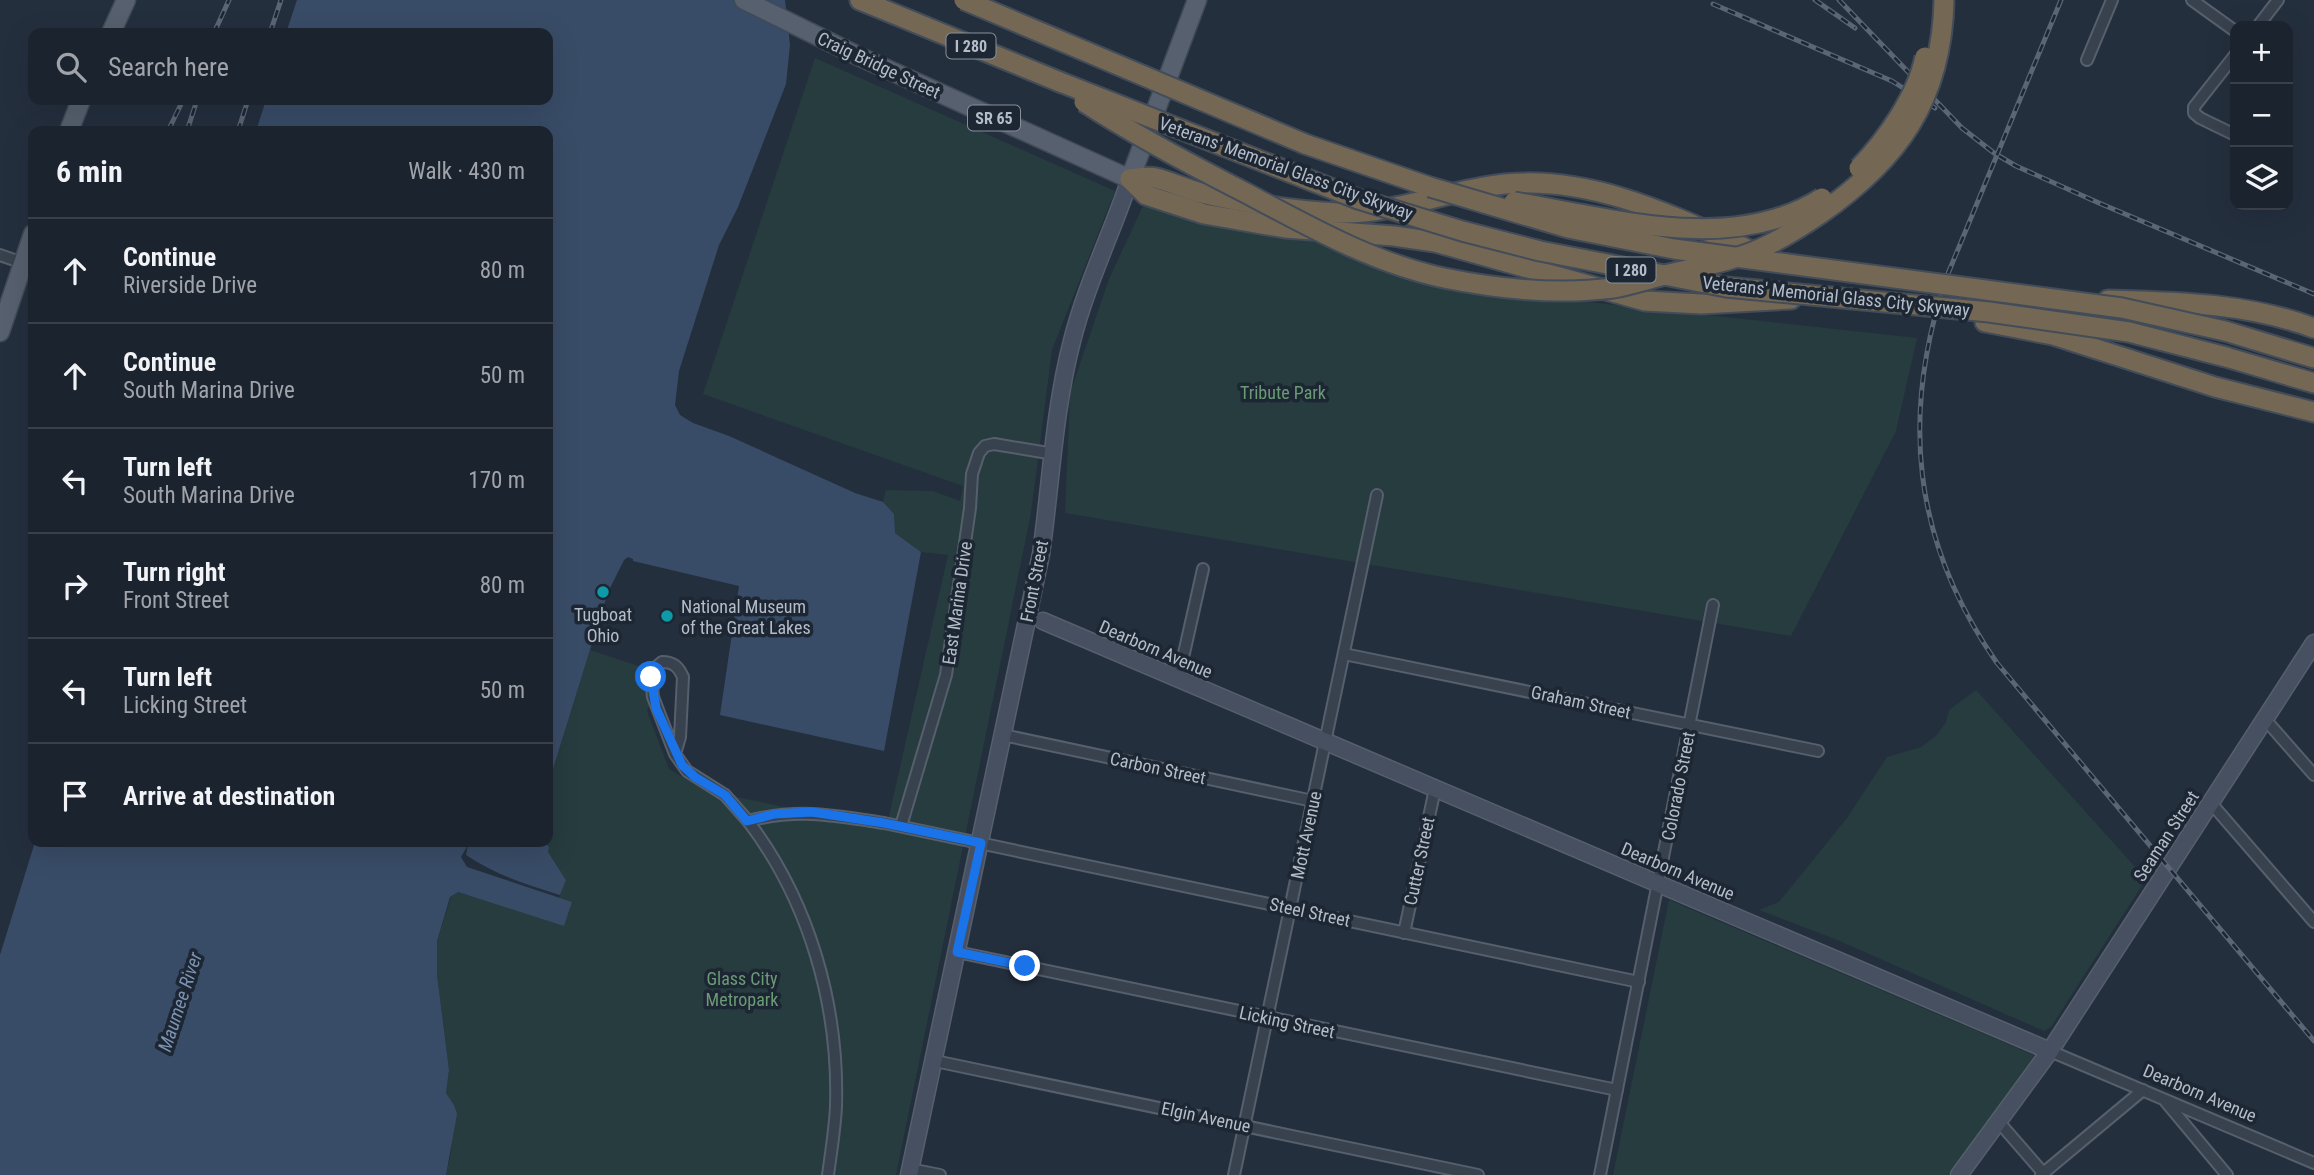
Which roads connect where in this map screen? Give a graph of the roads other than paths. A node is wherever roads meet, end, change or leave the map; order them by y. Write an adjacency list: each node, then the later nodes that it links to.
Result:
1 (126, 0): 13 (main road)
2 (744, 0): 20 (main road, Craig Bridge Street / SR 65)
3 (860, 0): 16 (highway, Veterans' Memorial Glass City Skyway / I 280)
4 (964, 0): 21 (highway, Veterans' Memorial Glass City Skyway / I 280, bridge)
5 (1198, 0): 20 (main road, Front Street)
6 (1931, 0): 21 (highway, bridge)
7 (1944, 0): 16 (highway, bridge)
8 (2112, 0): 14 (street)
9 (2192, 0): 12 (street)
10 (2278, 0): 11 (street)
11 (2262, 21)
12 (2230, 27)
13 (113, 28)
14 (2087, 60)
15 (2230, 61): 19 (street)
16 (1060, 82): 28 (highway, Veterans' Memorial Glass City Skyway / I 280, bridge)
17 (79, 105): 18 (main road)
18 (71, 126)
19 (2230, 133)
20 (1130, 179): 25 (highway); 29 (highway); 30 (street, Front Street)
21 (1430, 187): 27 (highway, Veterans' Memorial Glass City Skyway / I 280, bridge)
22 (28, 248): 24 (main road)
23 (0, 255): 24 (street)
24 (23, 263): 26 (main road)
25 (2314, 328)
26 (0, 332)
27 (2314, 358)
28 (2314, 383)
29 (2314, 412)
30 (1054, 454): 34 (street, Front Street); 50 (street, East Marina Drive)
31 (1377, 495): 37 (street, Mott Avenue)
32 (1203, 569): 38 (street)
33 (1713, 605): 40 (street, Colorado Street)
34 (1027, 614): 35 (street, Dearborn Avenue); 41 (street, Front Street)
35 (1044, 621): 38 (street, Dearborn Avenue)
36 (2314, 643): 39 (street, Seaman Street)
37 (1344, 654): 40 (street, Graham Street); 42 (street, Mott Avenue)
38 (1178, 680): 42 (street, Dearborn Avenue)
39 (2264, 718): 45 (street); 48 (street, Seaman Street)
40 (1690, 725): 43 (street, Graham Street); 52 (street, Colorado Street)
41 (1003, 735): 47 (street, Carbon Street); 51 (street, Front Street)
42 (1325, 742): 46 (street, Dearborn Avenue); 47 (street, Mott Avenue)
43 (1818, 751)
44 (675, 754): 44 (street); 49 (street)
45 (2314, 775)
46 (1435, 789): 52 (street, Dearborn Avenue); 55 (street, Cutter Street)
47 (1313, 801): 53 (street, Mott Avenue)
48 (2211, 803): 54 (street); 59 (street, Seaman Street)
49 (747, 821): 50 (street, Steel Street); 69 (street)
50 (901, 827): 51 (street, Steel Street)
51 (981, 843): 53 (street, Steel Street); 56 (street, Front Street)
52 (1658, 884): 57 (street, Colorado Street); 59 (street, Dearborn Avenue)
53 (1290, 908): 55 (street, Steel Street); 58 (street, Mott Avenue)
54 (2314, 922)
55 (1404, 933): 57 (street, Steel Street)
56 (957, 952): 58 (street, Licking Street); 60 (street, Front Street)
57 (1639, 982): 61 (street, Colorado Street)
58 (1267, 1017): 61 (street, Licking Street); 65 (street, Mott Avenue)
59 (2050, 1051): 62 (street, Dearborn Avenue); 64 (street, Seaman Street)
60 (935, 1061): 65 (street, Elgin Avenue); 67 (street, Front Street)
61 (1617, 1090): 73 (street, Colorado Street)
62 (2143, 1090): 63 (street, Dearborn Avenue); 68 (street)
63 (2164, 1100): 66 (street, Dearborn Avenue); 75 (street)
64 (1998, 1121): 68 (street); 74 (street, Seaman Street)
65 (1244, 1125): 71 (street, Mott Avenue); 72 (street, Elgin Avenue)
66 (2314, 1163)
67 (910, 1172): 70 (street)
68 (2043, 1174)
69 (828, 1175)
70 (940, 1175)
71 (1234, 1175)
72 (1478, 1175)
73 (1600, 1175)
74 (1959, 1175)
75 (2227, 1175)

